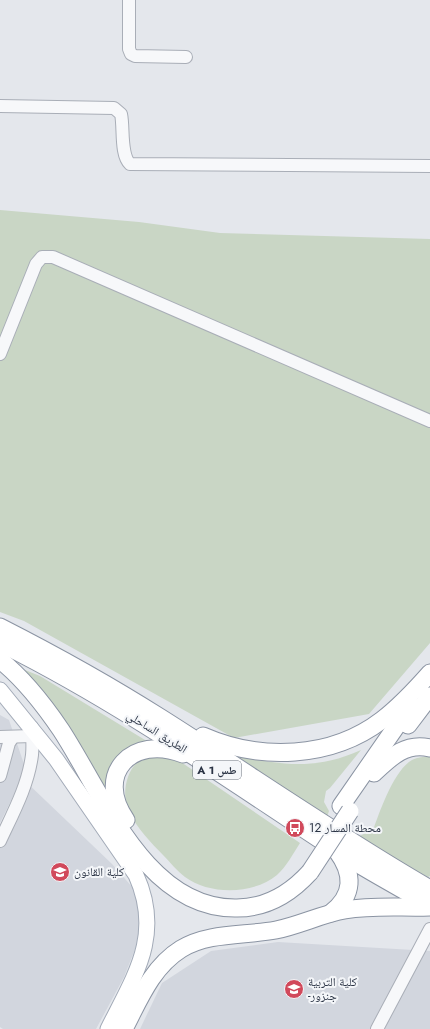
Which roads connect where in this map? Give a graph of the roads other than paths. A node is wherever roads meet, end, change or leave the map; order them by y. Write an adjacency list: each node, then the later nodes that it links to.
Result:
1 (129, 0): 2 (street)
2 (186, 57)
3 (0, 106): 4 (street)
4 (430, 166)
5 (0, 354): 6 (street)
6 (430, 421)
7 (0, 627): 14 (highway, الطريق الساحلي / A 1 طس)
8 (0, 643): 19 (highway, الطريق الساحلي / A 1 طس)
9 (0, 660): 25 (highway)
10 (430, 673): 14 (highway)
11 (430, 680): 22 (highway)
12 (0, 690): 15 (main road)
13 (430, 696): 20 (highway)
14 (160, 718): 26 (highway, الطريق الساحلي / A 1 طس)
15 (32, 731): 17 (street); 23 (street); 33 (main road)
16 (0, 737): 17 (street)
17 (13, 737): 21 (street)
18 (430, 748): 20 (highway)
19 (210, 766): 24 (highway, الطريق الساحلي / A 1 طس); 25 (highway)
20 (374, 773): 22 (highway)
21 (0, 776)
22 (345, 809): 25 (highway, bridge)
23 (0, 841)
24 (336, 850): 29 (highway, الطريق الساحلي / A 1 طس); 30 (highway)
25 (306, 869)
26 (398, 870): 27 (highway); 28 (highway, الطريق الساحلي / A 1 طس)
27 (430, 877)
28 (430, 889)
29 (430, 906): 30 (highway)
30 (330, 913): 32 (highway)
31 (430, 929): 34 (street)
32 (146, 987): 33 (main road); 36 (highway)
33 (116, 1011): 35 (main road)
34 (382, 1027)
35 (108, 1029)
36 (124, 1029)

